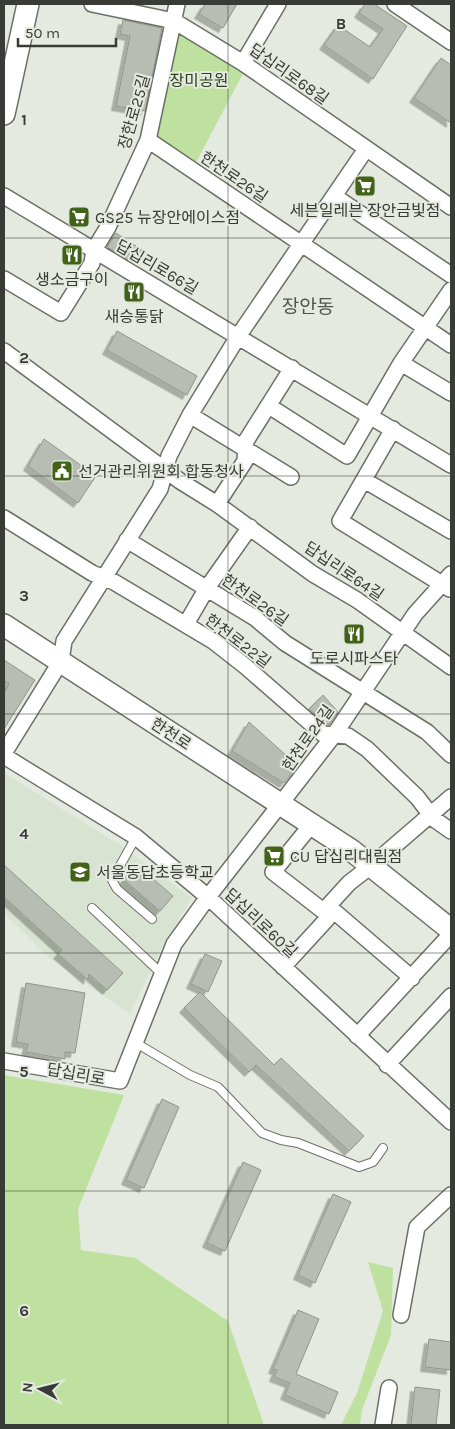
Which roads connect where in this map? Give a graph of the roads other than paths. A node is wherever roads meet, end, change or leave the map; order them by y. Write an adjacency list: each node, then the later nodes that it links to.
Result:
1 (28, 4): 9 (main road)
2 (92, 4): 6 (street, 답십리로68길)
3 (178, 4): 6 (street, 장한로25길)
4 (278, 4): 8 (street)
5 (395, 4): 7 (street)
6 (174, 21): 8 (street, 답십리로68길); 10 (street, 장한로25길)
7 (451, 42)
8 (243, 63): 11 (street, 답십리로68길)
9 (4, 114)
10 (148, 140): 15 (street, 한천로26길); 16 (street, 장한로25길)
11 (366, 149): 13 (street); 14 (street, 답십리로68길)
12 (4, 196): 16 (street, 답십리로66길)
13 (334, 196): 15 (street); 17 (street)
14 (451, 207)
15 (301, 244): 20 (street, 한천로26길); 21 (street)
16 (94, 250): 18 (street); 21 (street, 답십리로66길)
17 (451, 275)
18 (4, 279)
19 (451, 290): 20 (street)
20 (425, 327): 22 (street); 24 (street)
21 (239, 336): 25 (street, 답십리로66길); 28 (street)
22 (451, 345)
23 (4, 352): 33 (street, 답십리로64길)
24 (401, 362): 26 (street); 29 (street)
25 (292, 368): 27 (street); 29 (street, 답십리로66길)
26 (451, 393)
27 (269, 406): 29 (street); 31 (street)
28 (190, 415): 31 (street); 33 (street)
29 (372, 416): 30 (street, 답십리로66길)
30 (393, 430): 32 (street, 답십리로66길); 35 (street)
31 (245, 450): 34 (street); 36 (street)
32 (451, 465)
33 (166, 471): 36 (street, 답십리로64길); 40 (street)
34 (291, 477)
35 (364, 480): 39 (street); 42 (street, 한천로24길)
36 (217, 504): 38 (street, 답십리로64길)
37 (4, 518): 41 (street, 한천로22길)
38 (250, 527): 43 (street); 46 (street, 답십리로64길)
39 (451, 530)
40 (127, 540): 41 (street); 43 (street, 한천로26길)
41 (103, 578): 44 (street, 한천로22길); 47 (street)
42 (448, 582): 46 (street, 한천로24길)
43 (207, 588): 44 (street); 49 (street, 한천로26길)
44 (186, 624): 50 (street, 한천로22길)
45 (4, 625): 47 (main road, 한천로)
46 (403, 633): 48 (street, 답십리로64길); 49 (street, 한천로24길)
47 (61, 661): 51 (street); 54 (main road, 한천로)
48 (451, 667)
49 (362, 691): 50 (street, 한천로24길); 52 (street)
50 (334, 735): 54 (street, 한천로24길); 55 (street, 한천로22길)
51 (4, 755): 58 (street, 답십리로60길)
52 (451, 755)
53 (451, 797): 55 (street)
54 (282, 805): 56 (main road, 한천로); 60 (street)
55 (430, 814): 57 (street, 한천로22길); 59 (street)
56 (312, 824): 59 (main road, 한천로); 62 (street)
57 (451, 832)
58 (136, 837): 60 (street, 답십리로60길); 63 (lane)
59 (371, 866): 62 (street); 64 (main road, 한천로)
60 (208, 897): 66 (street, 답십리로60길); 67 (street)
61 (92, 908): 67 (lane)
62 (328, 911): 66 (street); 68 (street)
63 (152, 918)
64 (451, 930)
65 (451, 934): 68 (street)
66 (283, 967): 70 (street, 답십리로60길)
67 (163, 975): 71 (street)
68 (412, 978): 70 (street)
69 (451, 996): 73 (street)
70 (357, 1036): 73 (street, 답십리로60길)
71 (136, 1043): 72 (street, 답십리로); 75 (lane)
72 (4, 1061)
73 (387, 1065): 74 (street, 답십리로60길)
74 (451, 1122)
75 (383, 1148)
76 (451, 1195): 77 (street)
77 (401, 1315)
78 (389, 1388): 79 (street)
79 (384, 1425)

